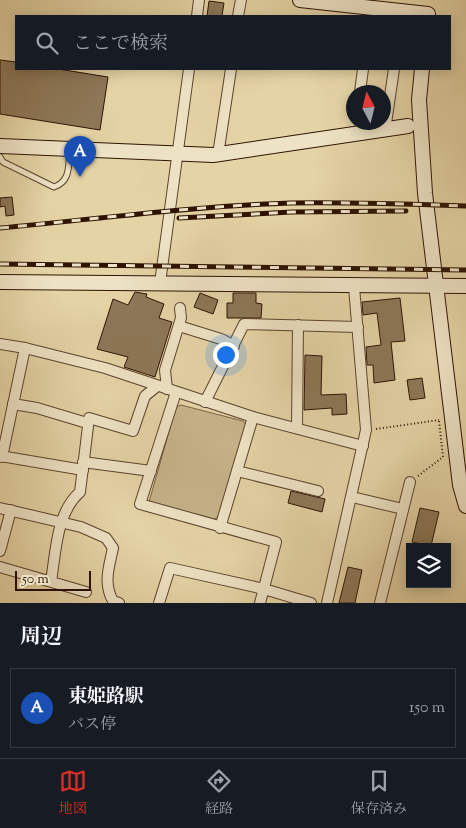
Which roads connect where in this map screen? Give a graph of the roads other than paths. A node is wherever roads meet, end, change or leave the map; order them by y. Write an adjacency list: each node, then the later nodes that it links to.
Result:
1 (199, 0): 8 (street)
2 (241, 0): 9 (street)
3 (300, 0): 5 (street)
4 (430, 0): 10 (street)
5 (353, 4): 6 (street)
6 (371, 13): 7 (street)
7 (402, 14): 10 (street)
8 (197, 15)
9 (238, 15)
10 (428, 15)
11 (190, 70): 23 (street)
12 (231, 70): 24 (street)
13 (363, 70): 16 (street)
14 (394, 70): 17 (street)
15 (422, 70): 28 (street)
16 (361, 85)
17 (391, 89)
18 (408, 126): 19 (street)
19 (391, 129)
20 (346, 130): 24 (street)
21 (0, 146): 22 (street)
22 (70, 149): 23 (street); 25 (lane)
23 (177, 154): 24 (street); 27 (street)
24 (218, 154)
25 (0, 157)
26 (0, 282): 27 (street)
27 (160, 283): 30 (street)
28 (436, 286): 29 (street); 30 (street); 50 (street)
29 (466, 286)
30 (354, 287): 34 (street)
31 (180, 308): 32 (street)
32 (178, 326): 36 (street); 38 (street)
33 (298, 326): 34 (street); 36 (street); 43 (street)
34 (358, 326): 44 (street)
35 (0, 344): 37 (street)
36 (234, 346): 39 (street)
37 (25, 348): 38 (street); 40 (street)
38 (166, 389): 39 (street); 42 (street); 47 (street)
39 (206, 402): 41 (street)
40 (13, 404): 42 (street); 45 (street)
41 (253, 417): 43 (street); 48 (street)
42 (87, 423): 46 (street)
43 (297, 428): 44 (street)
44 (363, 446): 52 (street)
45 (1, 456): 46 (street)
46 (83, 466): 47 (street); 57 (street)
47 (151, 471): 58 (street)
48 (237, 471): 51 (street); 58 (street)
49 (410, 482): 55 (street)
50 (463, 484): 53 (street)
51 (318, 491)
52 (352, 496): 55 (street); 68 (street)
53 (466, 506)
54 (0, 508): 56 (street)
55 (403, 509): 69 (street)
56 (11, 510): 57 (street); 59 (street)
57 (62, 523): 61 (street); 64 (street)
58 (220, 528): 62 (street)
59 (0, 551)
60 (0, 567): 61 (street)
61 (51, 581): 63 (street)
62 (264, 589): 65 (street); 66 (street); 67 (street)
63 (86, 592)
64 (115, 602)
65 (159, 603)
66 (260, 603)
67 (310, 603)
68 (327, 603)
69 (380, 603)

